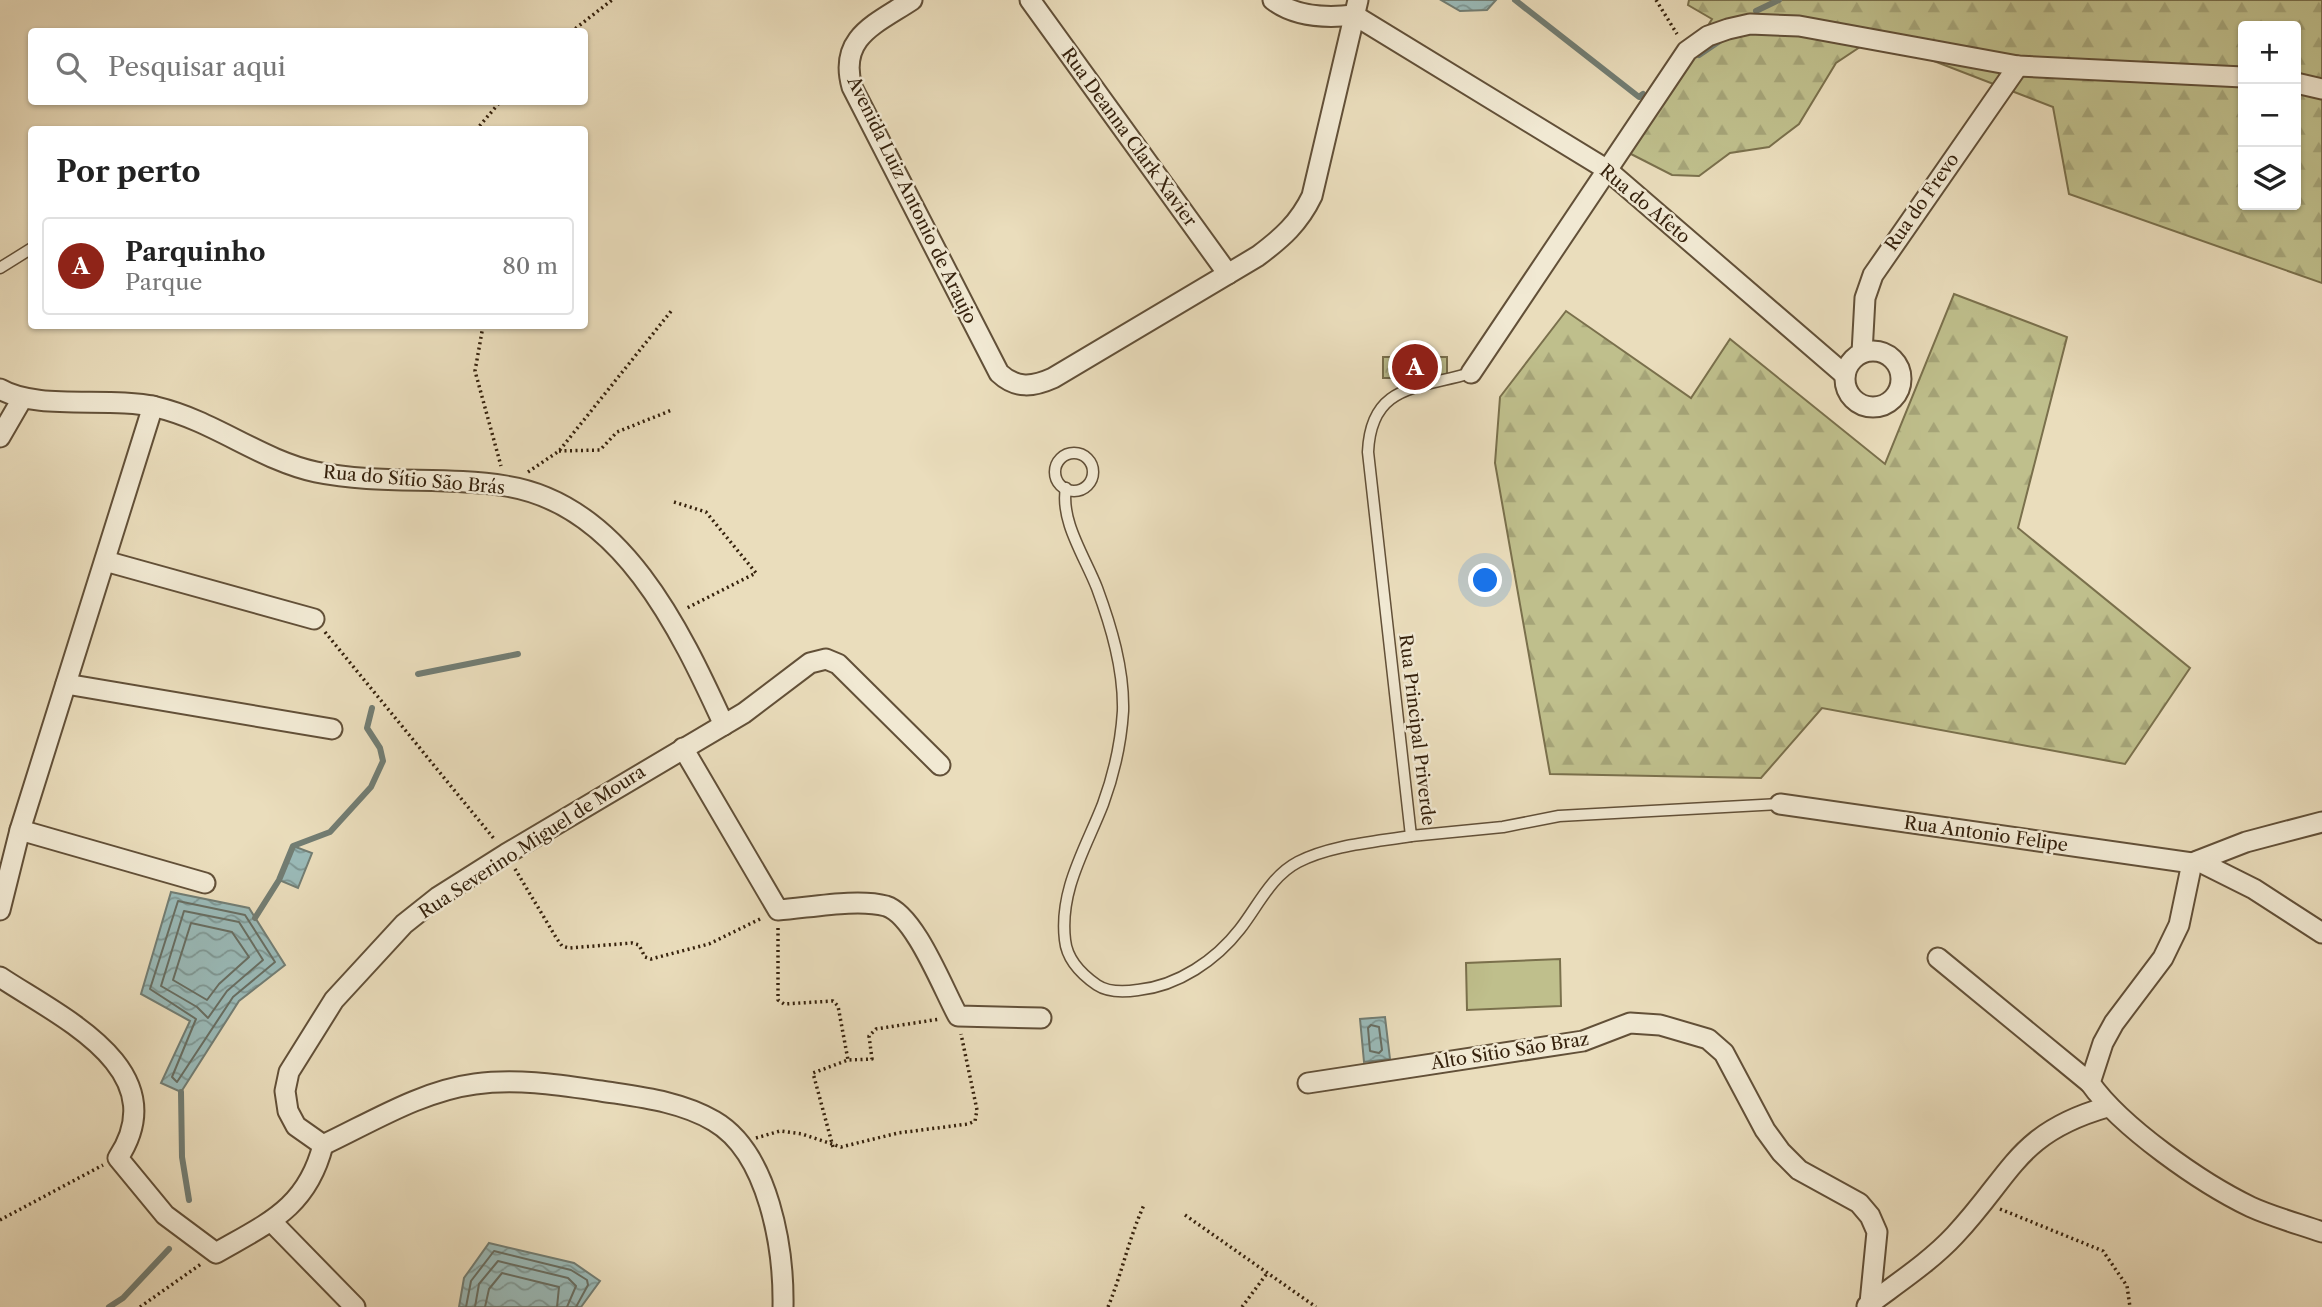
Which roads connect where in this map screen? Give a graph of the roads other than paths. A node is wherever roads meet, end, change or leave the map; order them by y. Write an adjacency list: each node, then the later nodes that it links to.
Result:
1 (912, 0): 12 (street, Avenida Luiz Antonio de Araujo)
2 (1030, 0): 12 (street, Rua Deanna Clark Xavier)
3 (1274, 1): 4 (street)
4 (1356, 7): 9 (street, Rua do Afeto); 12 (street)
5 (2018, 66): 6 (street); 9 (street); 13 (street, Rua do Frevo)
6 (2238, 77)
7 (2300, 84): 8 (street)
8 (2322, 89)
9 (1606, 169): 14 (street); 15 (street, Rua do Afeto)
10 (28, 250): 11 (lane)
11 (0, 268)
12 (1228, 274)
13 (1861, 353): 15 (street); 15 (street, Rua do Afeto)
14 (1471, 373): 31 (lane, Rua Principal Priverde)
15 (1845, 375)
16 (0, 389): 17 (street, Rua do Sítio São Brás)
17 (22, 399): 18 (street, Rua do Sítio São Brás); 19 (street)
18 (153, 406): 21 (street); 24 (street, Rua do Sítio São Brás)
19 (0, 437)
20 (1066, 488): 31 (lane)
21 (105, 561): 22 (street); 23 (street)
22 (314, 619)
23 (66, 684): 25 (street); 30 (street)
24 (724, 725): 26 (street, Rua Severino Miguel de Moura); 27 (street, Rua Severino Miguel de Moura)
25 (332, 729)
26 (683, 748): 38 (street); 42 (street, Rua Severino Miguel de Moura)
27 (940, 765)
28 (1780, 804): 31 (lane, Rua Principal Priverde); 32 (street, Rua Antonio Felipe)
29 (2322, 822): 32 (street)
30 (20, 830): 33 (street); 34 (street)
31 (1411, 836)
32 (2195, 862): 35 (street); 40 (street)
33 (205, 883)
34 (0, 910)
35 (2322, 933)
36 (1938, 958): 40 (street)
37 (0, 977): 43 (street)
38 (1041, 1018)
39 (1308, 1083): 45 (street, Alto Sitio São Braz)
40 (2090, 1083): 41 (street)
41 (2107, 1107): 44 (street); 45 (street)
42 (323, 1145): 43 (street); 47 (street)
43 (271, 1221): 46 (street)
44 (2322, 1232)
45 (1868, 1305)
46 (355, 1307)
47 (783, 1307)

